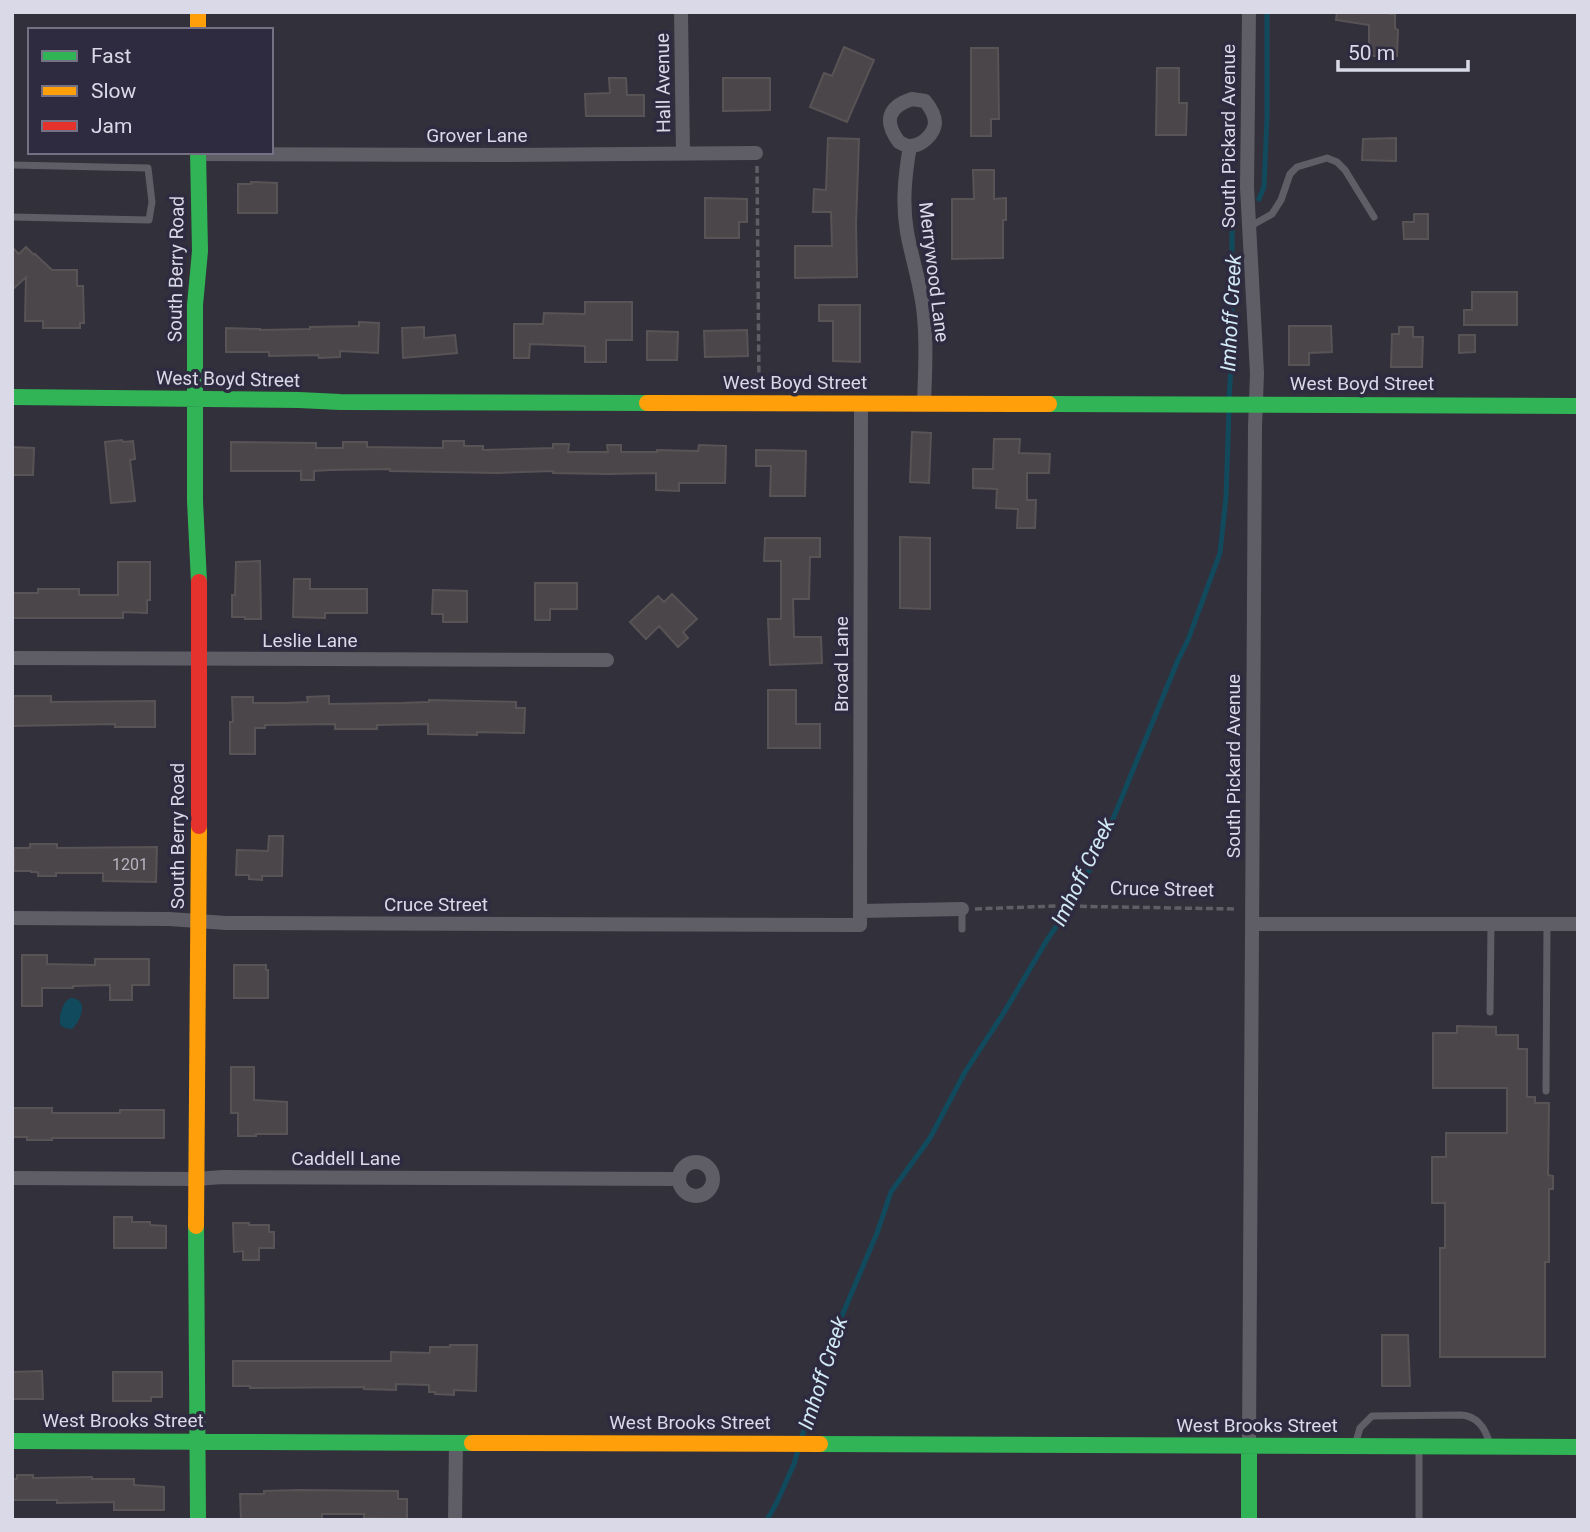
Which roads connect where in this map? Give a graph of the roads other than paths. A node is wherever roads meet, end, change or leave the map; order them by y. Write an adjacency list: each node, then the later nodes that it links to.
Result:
1 (681, 12): 5 (street, Hall Avenue)
2 (1249, 12): 11 (street, South Pickard Avenue)
3 (910, 146): 15 (street, Merrywood Lane)
4 (273, 153): 5 (street, Grover Lane)
5 (683, 153): 6 (street, Grover Lane)
6 (757, 153)
7 (198, 154): 13 (street, South Berry Road)
8 (12, 165): 9 (lane)
9 (12, 217)
10 (1374, 217): 11 (lane)
11 (1249, 228): 16 (street, South Pickard Avenue)
12 (12, 397): 13 (street, West Boyd Street)
13 (195, 399): 14 (street, West Boyd Street); 19 (street, South Berry Road)
14 (861, 403): 15 (street, West Boyd Street); 24 (street, Broad Lane)
15 (924, 403): 16 (street, West Boyd Street)
16 (1252, 404): 17 (street, West Boyd Street); 22 (street, South Pickard Avenue)
17 (1578, 405)
18 (12, 658): 19 (street, Leslie Lane)
19 (198, 659): 20 (street, Leslie Lane); 25 (street, South Berry Road)
20 (607, 660)
21 (962, 909): 24 (street, Cruce Street); 29 (lane)
22 (1253, 916): 26 (street); 38 (street, South Pickard Avenue)
23 (12, 918): 25 (street, Cruce Street)
24 (860, 918): 25 (street, Cruce Street)
25 (197, 921): 33 (street, South Berry Road)
26 (1491, 924): 27 (street); 30 (lane)
27 (1547, 924): 28 (street); 31 (lane)
28 (1578, 924)
29 (962, 929)
30 (1490, 1012)
31 (1546, 1091)
32 (12, 1178): 33 (street, Caddell Lane)
33 (197, 1179): 34 (street, Caddell Lane); 36 (street, South Berry Road)
34 (679, 1179)
35 (12, 1441): 36 (street, West Brooks Street)
36 (199, 1441): 37 (street, West Brooks Street); 43 (street, South Berry Road)
37 (456, 1442): 38 (street, West Brooks Street); 44 (street)
38 (1249, 1446): 39 (street, West Brooks Street); 45 (street, South Pickard Avenue)
39 (1355, 1446): 40 (street, West Brooks Street); 41 (lane)
40 (1419, 1446): 41 (street, West Brooks Street); 46 (lane)
41 (1490, 1447): 42 (street, West Brooks Street)
42 (1578, 1447)
43 (198, 1520)
44 (455, 1520)
45 (1249, 1520)
46 (1419, 1520)

